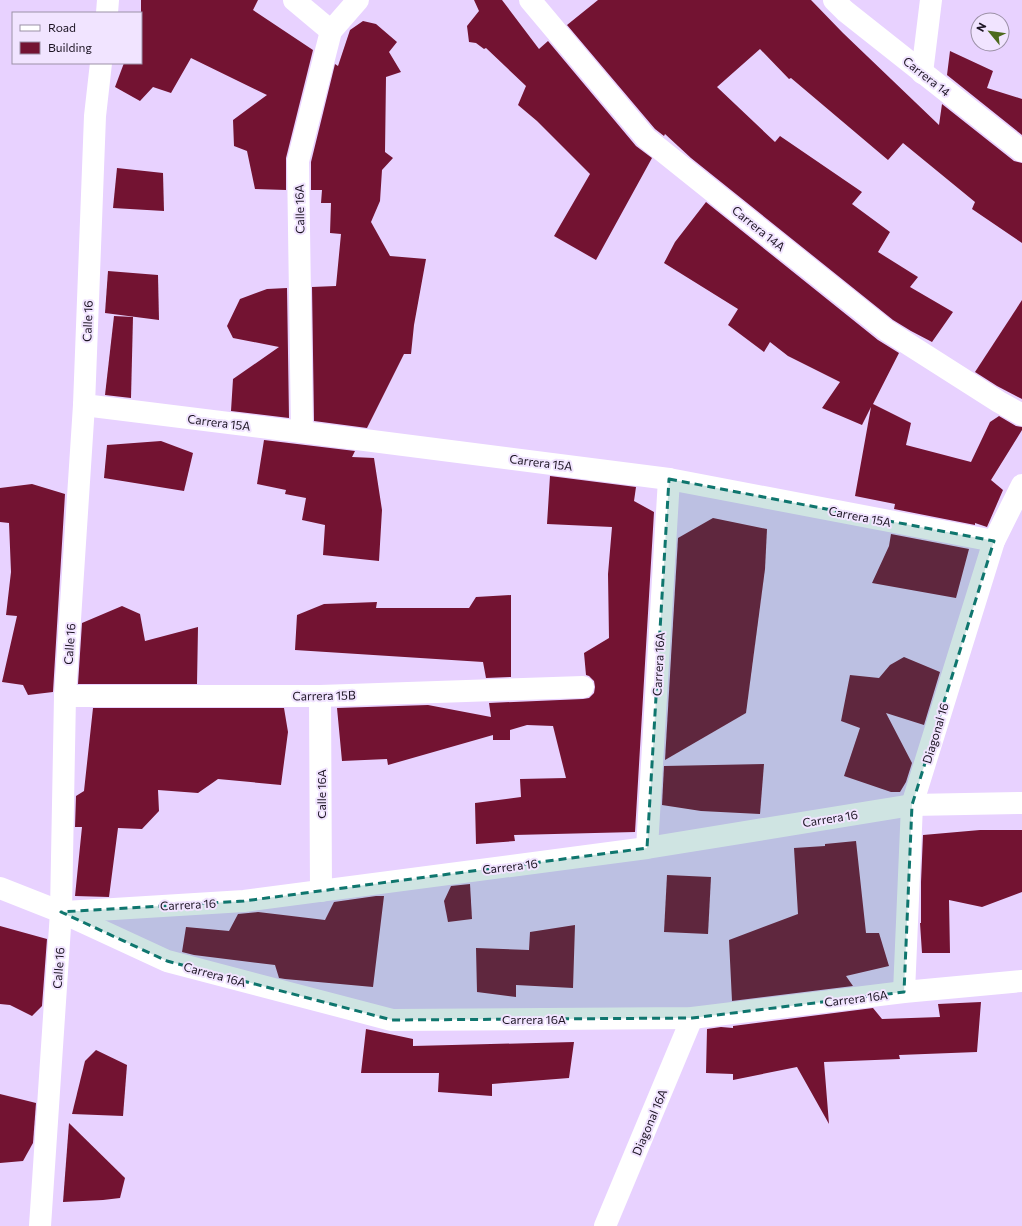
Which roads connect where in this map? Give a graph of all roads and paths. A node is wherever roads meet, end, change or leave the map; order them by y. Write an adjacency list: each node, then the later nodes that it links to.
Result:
1 (108, 0): 7 (street)
2 (294, 0): 8 (street)
3 (358, 0): 8 (street, Calle 16A)
4 (530, 0): 13 (street, Carrera 14A)
5 (834, 0): 10 (street, Carrera 14)
6 (931, 0): 10 (street)
7 (107, 12)
8 (331, 30): 14 (street, Calle 16A)
9 (101, 64): 12 (street, Calle 16)
10 (922, 73): 11 (street, Carrera 14)
11 (1022, 150)
12 (84, 405): 14 (street, Carrera 15A); 19 (street, Calle 16)
13 (1022, 415)
14 (302, 432): 15 (street, Carrera 15A)
15 (669, 479): 17 (street, Carrera 15A); 23 (street, Carrera 16A)
16 (1022, 486): 17 (street, Diagonal 16)
17 (994, 541): 22 (street, Diagonal 16)
18 (583, 687): 20 (street, Carrera 15B)
19 (65, 696): 20 (street, Carrera 15B); 26 (street, Calle 16)
20 (320, 696): 25 (street, Calle 16A)
21 (1022, 803): 22 (street, Carrera 16)
22 (912, 805): 23 (street, Carrera 16); 28 (street, Diagonal 16)
23 (647, 848): 25 (street, Carrera 16)
24 (0, 888): 26 (street, Carrera 16)
25 (321, 891): 26 (street, Carrera 16)
26 (61, 912): 29 (street, Carrera 16A); 30 (street, Calle 16)
27 (1022, 981): 28 (street, Carrera 16A)
28 (904, 992): 29 (street, Carrera 16A)
29 (692, 1018): 31 (street, Diagonal 16A)
30 (40, 1226)
31 (605, 1226)

